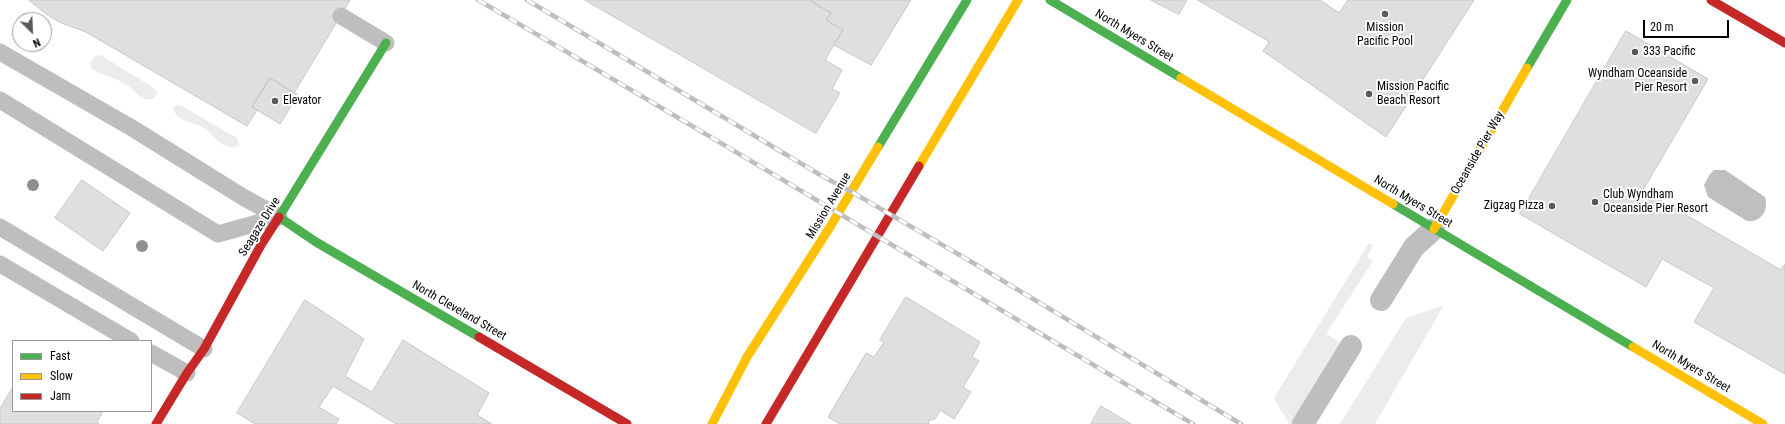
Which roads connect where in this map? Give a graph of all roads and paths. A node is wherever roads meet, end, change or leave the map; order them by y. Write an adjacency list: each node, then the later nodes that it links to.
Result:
1 (967, 0): 23 (main road, Mission Avenue)
2 (1018, 0): 24 (main road)
3 (1050, 0): 13 (main road, North Myers Street)
4 (1567, 0): 13 (main road, Oceanside Pier Way)
5 (1711, 0): 8 (main road)
6 (341, 16): 7 (lane)
7 (386, 43): 11 (main road, Seagaze Drive)
8 (1785, 43)
9 (0, 52): 11 (lane)
10 (0, 100): 11 (lane)
11 (280, 217): 18 (main road, Seagaze Drive); 22 (main road, North Cleveland Street)
12 (0, 227): 18 (lane)
13 (1434, 229): 15 (street, Oceanside Pier Way); 26 (main road, North Myers Street)
14 (0, 264): 16 (lane)
15 (1381, 300)
16 (129, 340)
17 (1351, 346): 25 (street)
18 (204, 349): 20 (main road, Seagaze Drive)
19 (152, 354): 20 (lane)
20 (187, 373): 21 (main road, Seagaze Drive)
21 (156, 424)
22 (627, 424)
23 (712, 424)
24 (766, 424)
25 (1303, 424)
26 (1763, 424)

